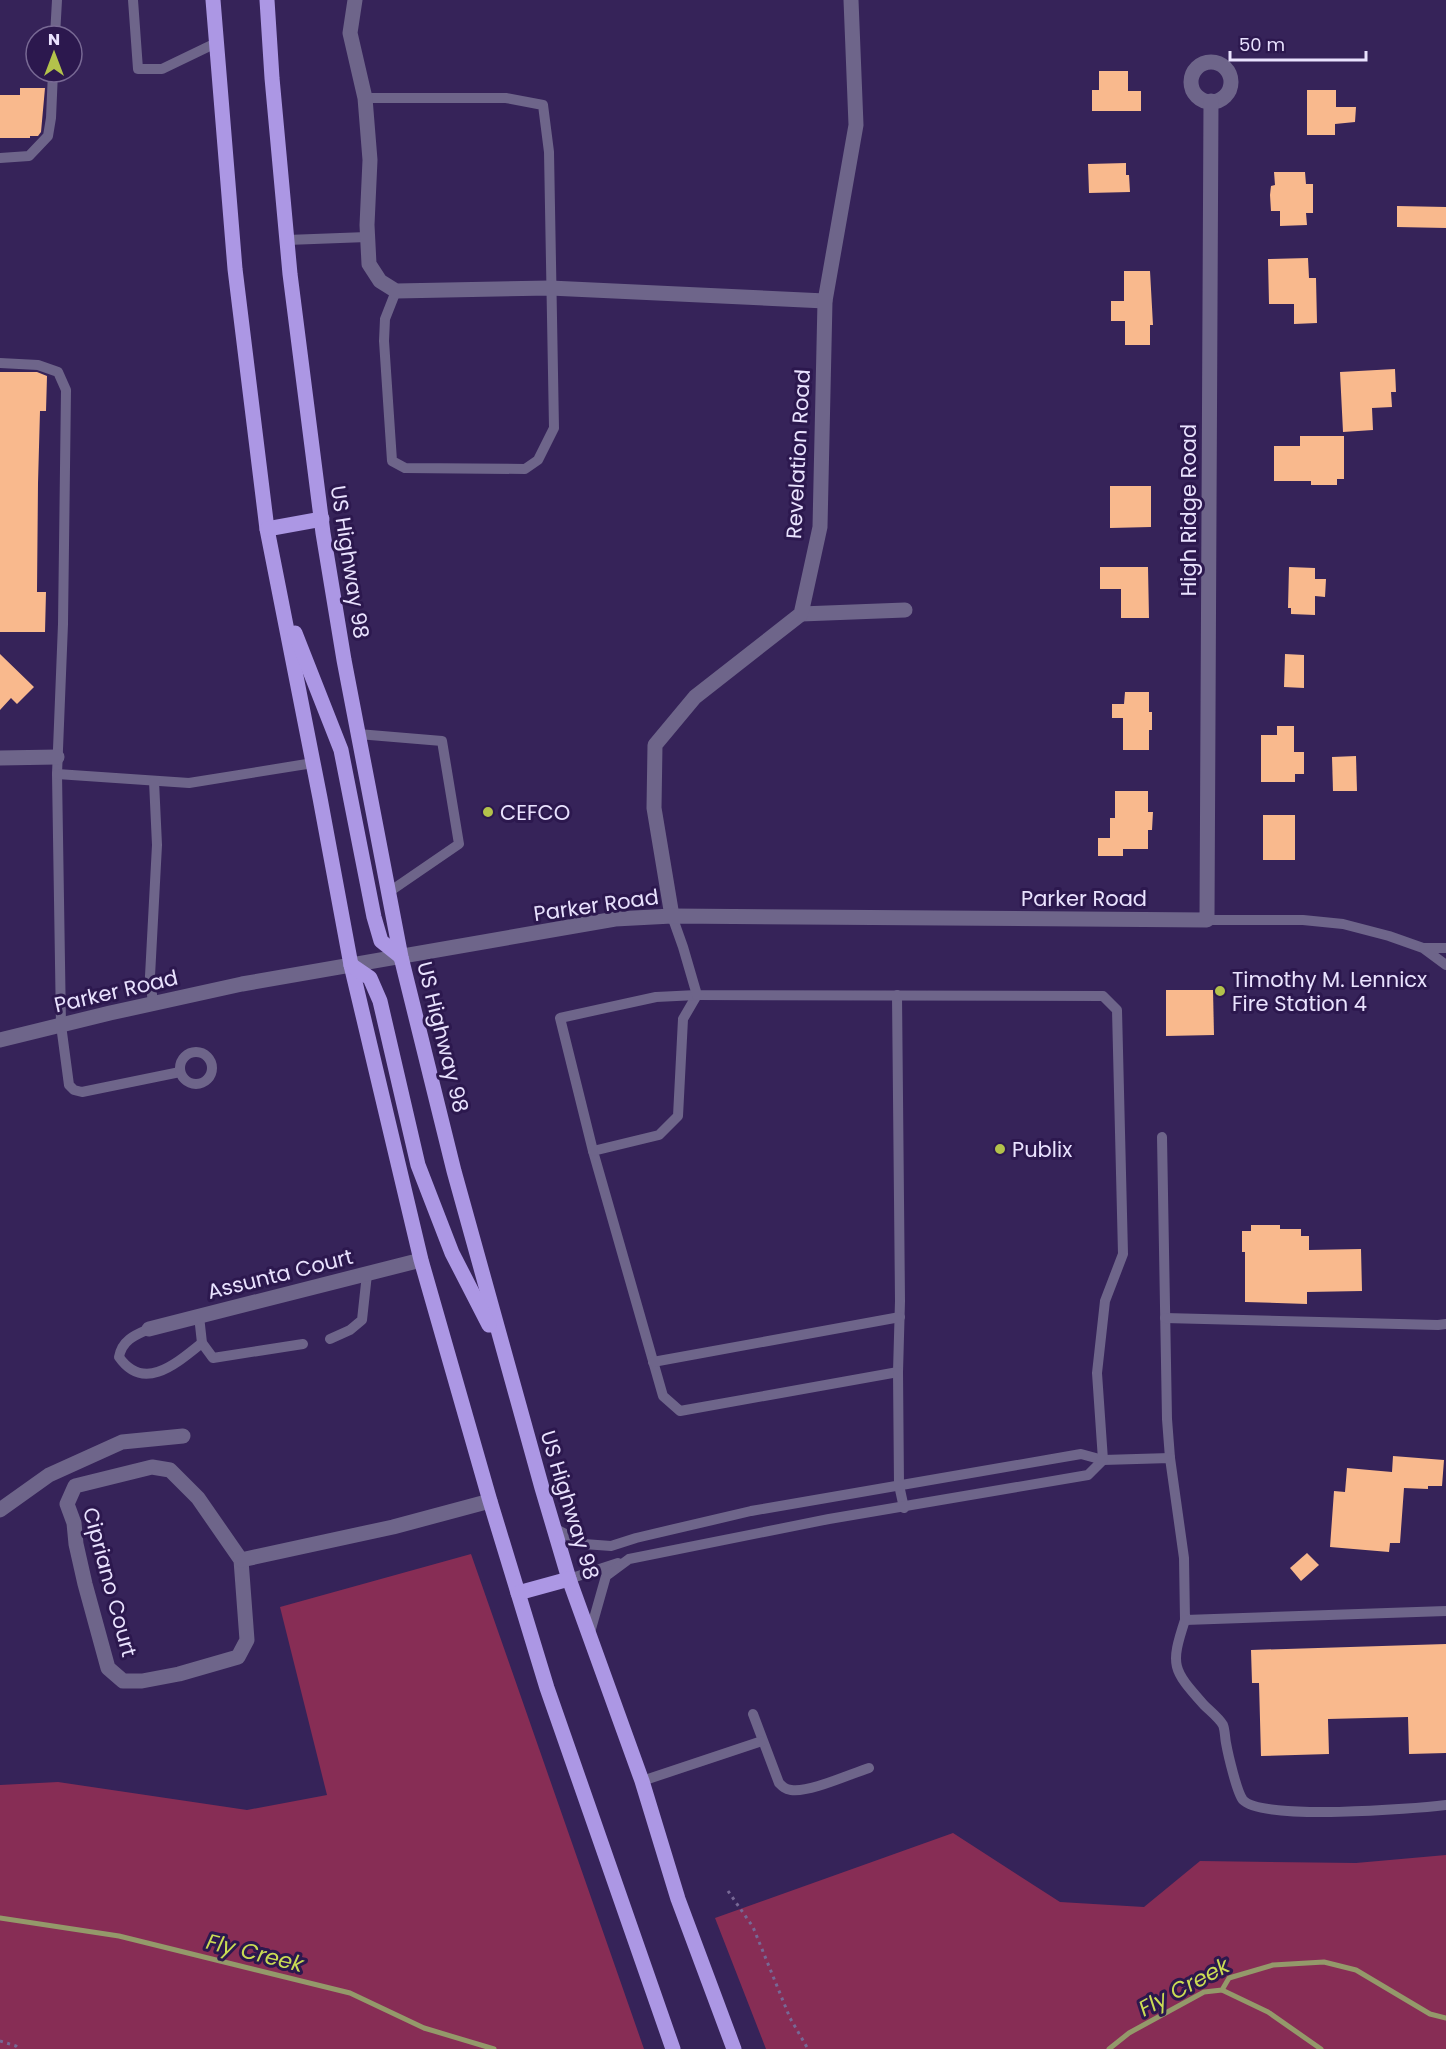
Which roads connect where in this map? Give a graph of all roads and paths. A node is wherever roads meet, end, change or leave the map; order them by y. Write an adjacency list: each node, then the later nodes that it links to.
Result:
1 (57, 0): 7 (lane)
2 (133, 0): 8 (lane)
3 (213, 0): 8 (main road)
4 (267, 0): 14 (main road, US Highway 98)
5 (355, 0): 10 (street)
6 (851, 0): 17 (street, Revelation Road)
7 (56, 24)
8 (216, 43): 20 (main road)
9 (52, 84): 12 (lane)
10 (365, 98): 13 (street); 15 (lane)
11 (1211, 101): 32 (street, High Ridge Road)
12 (0, 158)
13 (367, 237): 14 (lane); 16 (street)
14 (287, 240): 19 (main road, US Highway 98)
15 (550, 288): 16 (street); 16 (lane); 17 (street)
16 (396, 291)
17 (825, 301): 23 (street, Revelation Road)
18 (0, 363): 25 (lane)
19 (322, 519): 20 (main road); 24 (main road, US Highway 98)
20 (267, 529): 21 (main road)
21 (280, 594): 27 (main road); 35 (main road)
22 (905, 610): 23 (street)
23 (801, 614): 31 (street)
24 (358, 734): 30 (main road, US Highway 98); 30 (lane)
25 (57, 757): 26 (street); 28 (lane)
26 (0, 758)
27 (314, 763): 29 (lane); 36 (main road)
28 (57, 774): 29 (lane); 41 (lane)
29 (154, 780): 40 (lane)
30 (388, 892): 35 (main road, US Highway 98)
31 (672, 916): 32 (street, Parker Road); 35 (street, Parker Road); 38 (lane)
32 (1208, 920): 33 (lane)
33 (1423, 948): 34 (lane); 37 (lane)
34 (1446, 948)
35 (401, 957): 36 (street, Parker Road); 56 (main road, US Highway 98)
36 (351, 965): 40 (street, Parker Road); 46 (main road); 56 (main road)
37 (1446, 965)
38 (697, 995): 39 (lane); 45 (lane); 45 (lane)
39 (897, 995): 49 (lane); 61 (lane)
40 (153, 1004): 41 (street, Parker Road)
41 (61, 1025): 42 (street, Parker Road); 43 (lane)
42 (0, 1040)
43 (180, 1072)
44 (1162, 1137): 50 (lane)
45 (593, 1151): 57 (lane)
46 (421, 1260): 47 (street, Assunta Court); 63 (main road)
47 (367, 1274): 48 (street, Assunta Court); 53 (lane)
48 (199, 1316): 52 (street, Assunta Court); 54 (lane)
49 (900, 1317): 57 (lane); 58 (lane)
50 (1165, 1318): 51 (lane); 60 (lane)
51 (1446, 1324)
52 (149, 1329): 54 (lane)
53 (330, 1339)
54 (202, 1343): 55 (lane)
55 (303, 1344)
56 (504, 1354): 66 (main road, US Highway 98)
57 (653, 1362): 58 (lane)
58 (898, 1372): 62 (lane)
59 (183, 1436): 65 (street)
60 (1170, 1458): 61 (lane); 72 (lane)
61 (1103, 1460): 62 (lane); 64 (lane)
62 (899, 1485): 64 (lane); 66 (lane)
63 (490, 1501): 68 (street); 70 (main road)
64 (904, 1508): 67 (lane)
65 (0, 1510)
66 (554, 1528): 69 (main road, US Highway 98)
67 (629, 1559): 69 (lane); 73 (lane)
68 (241, 1560): 68 (street, Cipriano Court)
69 (569, 1579): 70 (main road); 73 (main road, US Highway 98)
70 (518, 1593): 82 (main road)
71 (1446, 1611): 72 (lane)
72 (1185, 1620): 78 (lane)
73 (589, 1636): 77 (main road, US Highway 98)
74 (753, 1714): 75 (lane)
75 (762, 1741): 76 (lane); 77 (lane)
76 (869, 1768)
77 (642, 1781): 83 (main road, US Highway 98)
78 (1446, 1805)
79 (728, 1891): 84 (path)
80 (0, 2041): 81 (path)
81 (19, 2049)
82 (674, 2049)
83 (734, 2049)
84 (808, 2049)

